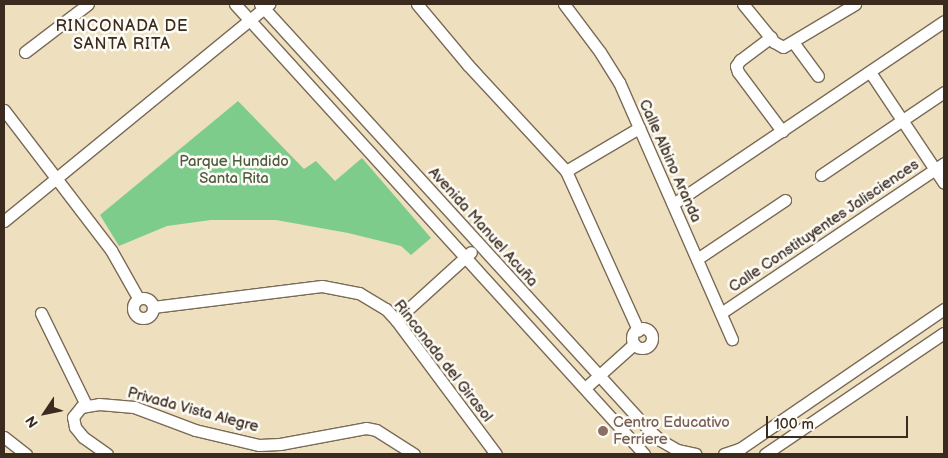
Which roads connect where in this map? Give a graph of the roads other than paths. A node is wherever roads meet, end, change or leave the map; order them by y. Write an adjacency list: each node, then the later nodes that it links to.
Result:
1 (88, 4): 12 (street)
2 (235, 4): 8 (street)
3 (417, 4): 21 (street)
4 (564, 4): 18 (street, Calle Albino Aranda)
5 (743, 4): 10 (street)
6 (855, 4): 11 (street)
7 (264, 5): 8 (street); 28 (street, Avenida Manuel Acuña)
8 (250, 20): 23 (street); 29 (street)
9 (944, 21): 13 (street)
10 (771, 37): 11 (street); 19 (street)
11 (788, 44): 14 (street)
12 (25, 52)
13 (870, 72): 17 (street); 19 (street)
14 (818, 76)
15 (944, 92): 17 (street)
16 (4, 110): 23 (street)
17 (902, 120): 20 (street); 22 (street)
18 (639, 128): 21 (street); 26 (street, Calle Albino Aranda)
19 (782, 131): 26 (street)
20 (940, 166): 24 (street); 35 (street, Calle Constituyentes Jalisciences)
21 (566, 171): 37 (street)
22 (820, 175)
23 (56, 178): 27 (street); 31 (street)
24 (944, 183)
25 (785, 200): 30 (street)
26 (673, 204): 30 (street, Calle Albino Aranda)
27 (4, 220)
28 (478, 245): 29 (street); 41 (street, Avenida Manuel Acuña)
29 (466, 256): 36 (street); 42 (street)
30 (697, 259): 35 (street, Calle Albino Aranda)
31 (138, 298): 32 (street); 32 (street)
32 (153, 307): 36 (street, Rinconada del Girasol)
33 (944, 309): 54 (street)
34 (41, 313): 43 (street)
35 (721, 313): 39 (street, Calle Albino Aranda)
36 (396, 320): 50 (street, Rinconada del Girasol)
37 (638, 330): 40 (street); 40 (street)
38 (944, 333): 55 (street)
39 (732, 340)
40 (634, 344): 41 (street)
41 (599, 376): 42 (street); 46 (street, Avenida Manuel Acuña)
42 (585, 388): 44 (street)
43 (86, 405): 48 (street); 49 (street, Privada Vista Alegre)
44 (614, 420): 51 (street); 52 (street)
45 (4, 437): 47 (street)
46 (675, 452): 53 (street, Avenida Manuel Acuña)
47 (26, 454)
48 (107, 454)
49 (414, 454)
50 (496, 454)
51 (638, 454)
52 (644, 454)
53 (696, 454)
54 (724, 454)
55 (765, 454)

